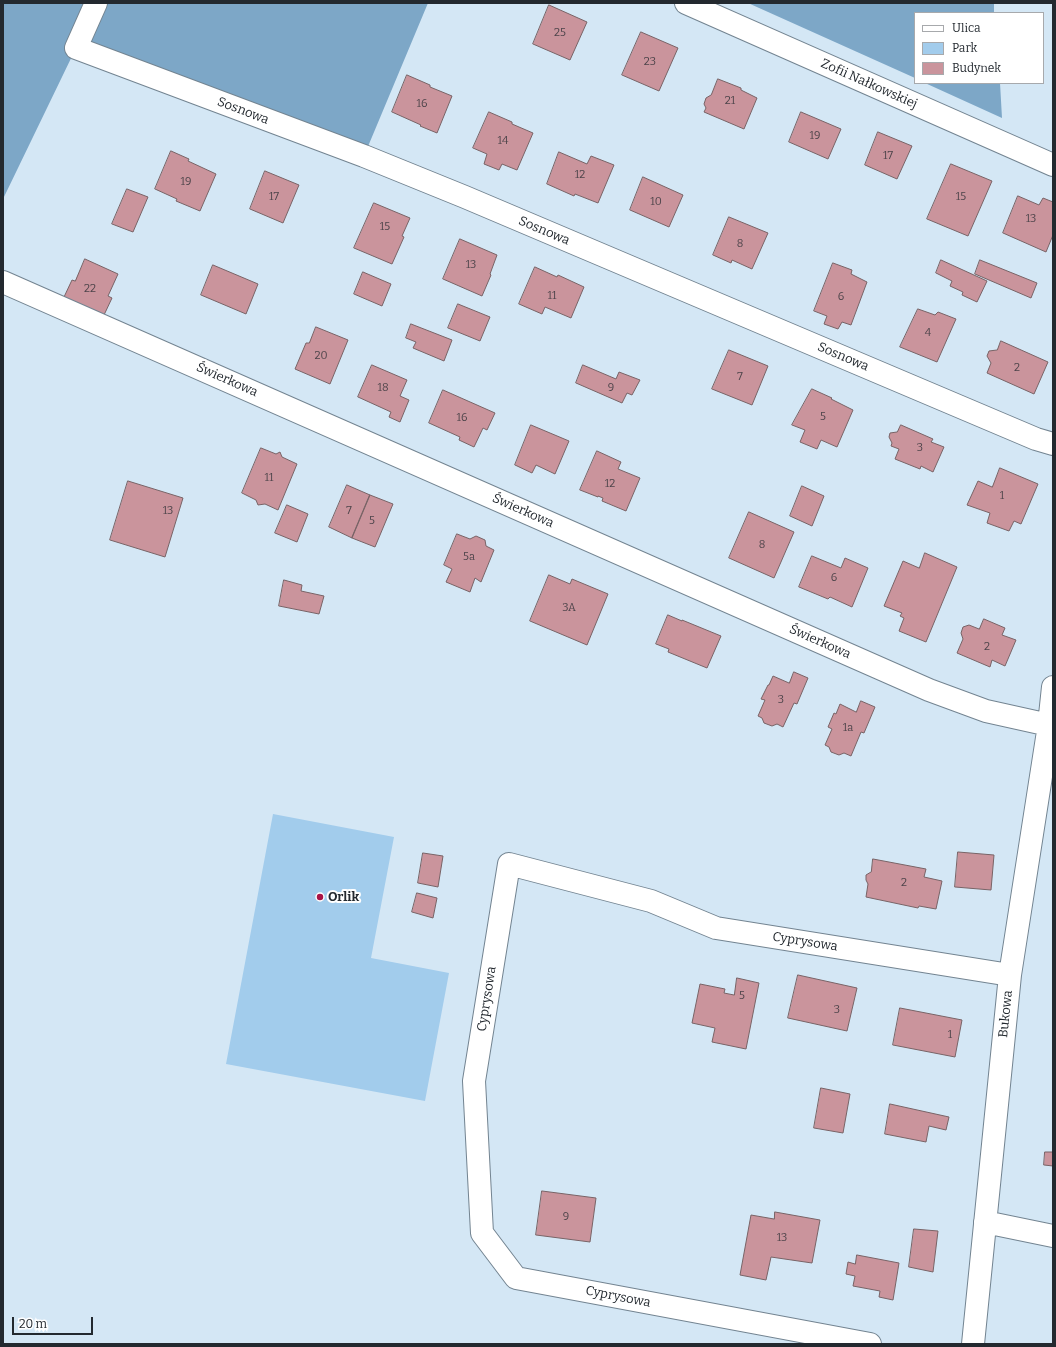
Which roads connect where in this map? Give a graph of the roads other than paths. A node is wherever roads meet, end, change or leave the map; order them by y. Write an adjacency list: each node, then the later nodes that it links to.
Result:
1 (96, 3): 5 (street, Sosnowa)
2 (686, 3): 3 (street, Zofii Nałkowskiej)
3 (1053, 165)
4 (3, 282): 7 (street, Świerkowa)
5 (1053, 444)
6 (1053, 687): 7 (street, Bukowa)
7 (1049, 725): 8 (street, Bukowa)
8 (1046, 784): 9 (street, Bukowa)
9 (1010, 975): 10 (street, Bukowa); 12 (street, Cyprysowa)
10 (986, 1222): 11 (street); 13 (street, Bukowa)
11 (1053, 1236)
12 (870, 1344)
13 (973, 1344)

